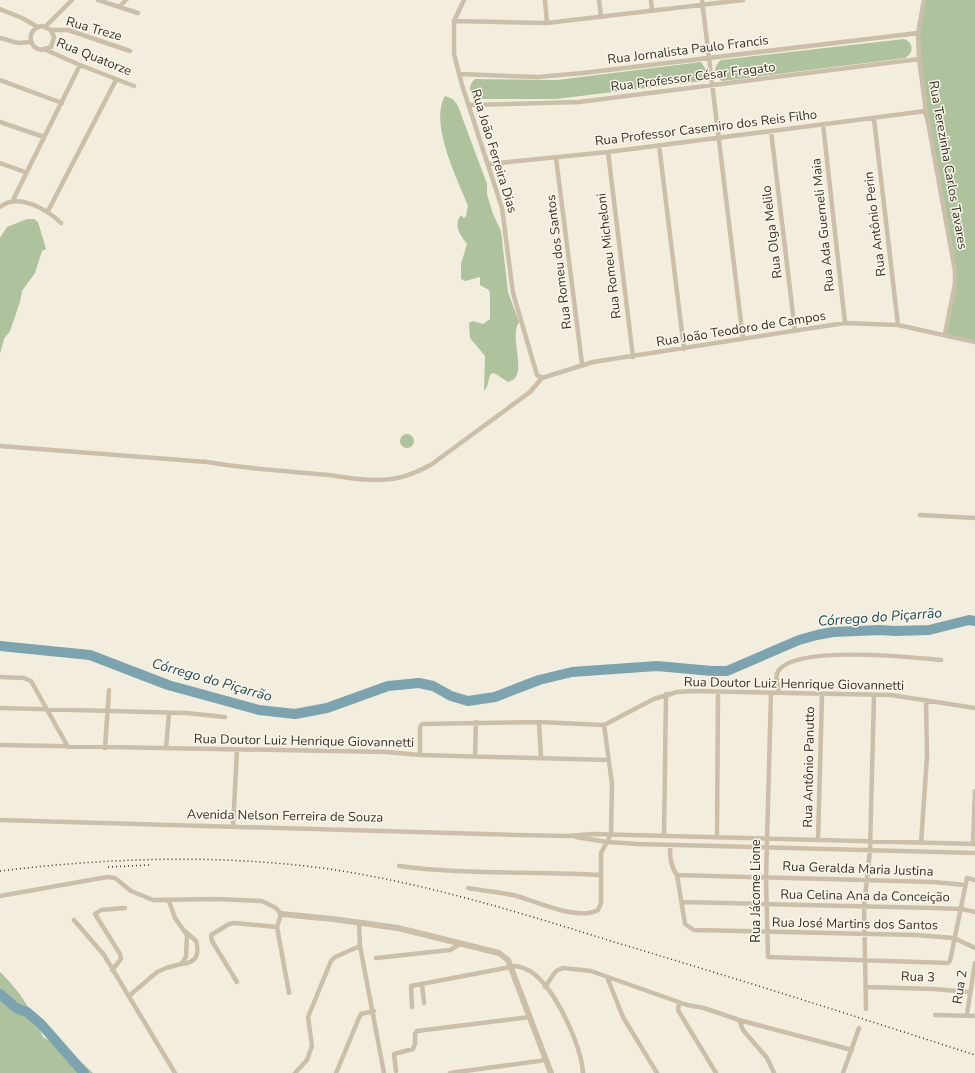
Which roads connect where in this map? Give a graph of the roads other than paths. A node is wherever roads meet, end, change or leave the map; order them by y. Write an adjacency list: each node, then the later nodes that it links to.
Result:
1 (72, 0): 19 (street)
2 (98, 0): 11 (street)
3 (126, 0): 11 (street)
4 (464, 0): 16 (street, Rua João Ferreira Dias)
5 (545, 0): 17 (street)
6 (599, 0): 15 (street)
7 (651, 0): 13 (street)
8 (743, 0): 10 (street)
9 (924, 0): 21 (street, Rua Terezinha Carlos Tavares)
10 (703, 2): 13 (street); 26 (street)
11 (119, 7): 14 (street)
12 (0, 9): 18 (street, Rua Treze)
13 (652, 11): 15 (street)
14 (138, 13)
15 (602, 17): 17 (street)
16 (454, 21): 17 (street); 29 (street, Rua João Ferreira Dias)
17 (547, 23)
18 (38, 27): 19 (street, Rua Treze); 23 (street)
19 (45, 27): 20 (street, Rua Treze)
20 (51, 30): 24 (street, Rua Treze); 25 (street, Rua Treze)
21 (918, 33): 26 (street, Rua Jornalista Paulo Francis); 27 (street, Rua Terezinha Carlos Tavares)
22 (0, 38): 23 (street)
23 (31, 42): 24 (street)
24 (46, 50): 28 (street, Rua Quatorze)
25 (130, 51)
26 (709, 58): 29 (street, Rua Jornalista Paulo Francis); 33 (street)
27 (919, 59): 33 (street, Rua Professor César Fragato); 36 (street, Rua Terezinha Carlos Tavares)
28 (80, 65): 31 (street, Rua Quatorze); 34 (street)
29 (459, 74): 35 (street, Rua João Ferreira Dias)
30 (0, 80): 34 (street)
31 (116, 80): 32 (street, Rua Quatorze); 51 (street)
32 (134, 86)
33 (712, 86): 35 (street, Rua Professor César Fragato); 42 (street)
34 (62, 103): 41 (street)
35 (470, 105): 47 (street, Rua João Ferreira Dias)
36 (926, 111): 37 (street, Rua Professor Casemiro dos Reis Filho); 56 (street, Rua Terezinha Carlos Tavares)
37 (874, 119): 39 (street, Rua Professor Casemiro dos Reis Filho); 54 (street, Rua Antônio Perin)
38 (0, 122): 41 (street)
39 (823, 124): 40 (street, Rua Professor Casemiro dos Reis Filho); 53 (street, Rua Ada Guerneli Maia)
40 (771, 131): 42 (street, Rua Professor Casemiro dos Reis Filho); 55 (street, Rua Olga Melilo)
41 (44, 137): 48 (street)
42 (719, 137): 43 (street, Rua Professor Casemiro dos Reis Filho); 57 (street)
43 (659, 145): 44 (street, Rua Professor Casemiro dos Reis Filho); 59 (street)
44 (608, 152): 45 (street, Rua Professor Casemiro dos Reis Filho); 60 (street, Rua Romeu Micheloni)
45 (556, 158): 47 (street, Rua Professor Casemiro dos Reis Filho); 61 (street, Rua Romeu dos Santos)
46 (0, 163): 48 (street)
47 (488, 164): 62 (street, Rua João Ferreira Dias)
48 (25, 172): 49 (street)
49 (12, 202): 50 (street); 51 (street)
50 (1, 206)
51 (48, 211): 52 (street)
52 (61, 223)
53 (845, 323): 54 (street, Rua João Teodoro de Campos); 55 (street, Rua João Teodoro de Campos)
54 (898, 325): 56 (street, Rua João Teodoro de Campos)
55 (795, 331): 57 (street, Rua João Teodoro de Campos)
56 (945, 334): 58 (street, Rua João Teodoro de Campos)
57 (744, 339): 59 (street, Rua João Teodoro de Campos)
58 (975, 342)
59 (684, 349): 60 (street, Rua João Teodoro de Campos)
60 (632, 357): 61 (street, Rua João Teodoro de Campos)
61 (582, 364): 62 (street, Rua João Teodoro de Campos)
62 (542, 378): 63 (street)
63 (0, 446)
64 (920, 515): 65 (street)
65 (975, 518)
66 (941, 660): 71 (street)
67 (0, 677): 78 (street)
68 (109, 690): 79 (street)
69 (718, 692): 70 (street, Rua Doutor Luiz Henrique Giovannetti); 72 (street, Rua Doutor Luiz Henrique Giovannetti); 100 (street)
70 (771, 692): 71 (street, Rua Doutor Luiz Henrique Giovannetti); 101 (street, Rua Jácome Lione)
71 (779, 693): 73 (street, Rua Doutor Luiz Henrique Giovannetti)
72 (666, 694): 84 (street, Rua Doutor Luiz Henrique Giovannetti); 99 (street)
73 (822, 695): 74 (street, Rua Doutor Luiz Henrique Giovannetti); 102 (street, Rua Antônio Panutto)
74 (874, 696): 75 (street, Rua Doutor Luiz Henrique Giovannetti); 103 (street)
75 (926, 700): 77 (street, Rua Doutor Luiz Henrique Giovannetti); 105 (street)
76 (0, 708): 78 (street)
77 (975, 708)
78 (48, 710): 79 (street); 86 (street)
79 (107, 711): 80 (street); 87 (street)
80 (168, 713): 81 (street); 88 (street)
81 (225, 717)
82 (476, 722): 83 (street, Rua Doutor Luiz Henrique Giovannetti); 90 (street, Rua Doutor Luiz Henrique Giovannetti); 91 (street)
83 (539, 722): 84 (street, Rua Doutor Luiz Henrique Giovannetti); 92 (street)
84 (604, 725): 93 (street)
85 (0, 745): 86 (street, Rua Doutor Luiz Henrique Giovannetti)
86 (68, 747): 87 (street, Rua Doutor Luiz Henrique Giovannetti)
87 (105, 748): 88 (street, Rua Doutor Luiz Henrique Giovannetti)
88 (166, 748): 89 (street, Rua Doutor Luiz Henrique Giovannetti)
89 (237, 750): 90 (street, Rua Doutor Luiz Henrique Giovannetti); 96 (street)
90 (420, 755): 91 (street, Rua Doutor Luiz Henrique Giovannetti)
91 (476, 756): 92 (street, Rua Doutor Luiz Henrique Giovannetti)
92 (541, 758): 93 (street, Rua Doutor Luiz Henrique Giovannetti)
93 (608, 760): 97 (street)
94 (975, 791): 106 (street)
95 (0, 820): 96 (street, Avenida Nelson Ferreira de Souza)
96 (233, 827): 98 (street, Avenida Nelson Ferreira de Souza)
97 (611, 834): 98 (street, Avenida Nelson Ferreira de Souza); 99 (street, Avenida Nelson Ferreira de Souza); 104 (street)
98 (569, 836): 104 (street, Avenida Nelson Ferreira de Souza)
99 (664, 836): 100 (street, Avenida Nelson Ferreira de Souza)
100 (717, 837): 101 (street, Avenida Nelson Ferreira de Souza)
101 (767, 839): 102 (street, Avenida Nelson Ferreira de Souza); 108 (street, Rua Jácome Lione)
102 (818, 840): 103 (street, Avenida Nelson Ferreira de Souza)
103 (870, 841): 105 (street, Avenida Nelson Ferreira de Souza); 109 (street)
104 (607, 842): 107 (street, Avenida Nelson Ferreira de Souza); 112 (street)
105 (921, 843): 106 (street, Avenida Nelson Ferreira de Souza)
106 (974, 844)
107 (670, 845): 108 (street, Avenida Nelson Ferreira de Souza); 113 (street)
108 (767, 847): 109 (street, Avenida Nelson Ferreira de Souza); 114 (street, Rua Jácome Lione)
109 (870, 850): 110 (street, Avenida Nelson Ferreira de Souza); 115 (street)
110 (975, 853)
111 (399, 866): 112 (street)
112 (601, 875): 118 (street)
113 (677, 875): 114 (street, Rua Geralda Maria Justina); 121 (street)
114 (766, 878): 115 (street, Rua Geralda Maria Justina); 122 (street, Rua Jácome Lione)
115 (866, 880): 117 (street, Rua Geralda Maria Justina); 123 (street)
116 (975, 880): 117 (street, Rua 2)
117 (965, 885): 125 (street, Rua 2)
118 (468, 888)
119 (0, 896): 120 (street)
120 (169, 901): 127 (street); 131 (street)
121 (682, 902): 122 (street, Rua Celina Ana da Conceição); 132 (street, Rua José Martins dos Santos)
122 (766, 905): 123 (street, Rua Celina Ana da Conceição); 132 (street, Rua Jácome Lione)
123 (864, 907): 125 (street, Rua Celina Ana da Conceição); 133 (street)
124 (125, 908): 144 (street)
125 (962, 909): 126 (street, Rua Celina Ana da Conceição); 134 (street, Rua 2)
126 (975, 912)
127 (281, 914): 129 (street); 130 (street)
128 (74, 920): 144 (street)
129 (359, 923): 135 (street); 136 (street)
130 (277, 927): 147 (street); 152 (street)
131 (186, 932): 142 (street); 142 (street)
132 (766, 933): 133 (street, Rua José Martins dos Santos); 139 (street, Rua Jácome Lione)
133 (864, 934): 134 (street, Rua José Martins dos Santos); 139 (street)
134 (954, 938): 137 (street); 140 (street, Rua 2)
135 (460, 944): 138 (street); 143 (street)
136 (360, 946): 158 (street); 169 (street)
137 (975, 948)
138 (376, 958)
139 (866, 960): 140 (street, Rua Jácome Lione); 150 (street)
140 (948, 962)
141 (975, 963): 146 (street, Rua 2)
142 (181, 964): 153 (street)
143 (512, 967): 148 (street); 149 (street); 162 (street)
144 (112, 970): 153 (street)
145 (607, 977): 149 (street); 155 (street); 175 (street)
146 (973, 981): 151 (street, Rua 2)
147 (237, 982)
148 (422, 984): 154 (street); 156 (street)
149 (545, 987): 174 (street)
150 (867, 987): 151 (street, Rua 3); 157 (street)
151 (969, 992): 159 (street, Rua 2)
152 (289, 993)
153 (129, 996): 168 (street)
154 (424, 1003)
155 (679, 1003): 163 (street); 176 (street)
156 (412, 1007)
157 (866, 1009)
158 (374, 1011): 170 (street); 171 (street)
159 (967, 1014): 160 (street); 161 (street)
160 (935, 1015)
161 (975, 1016)
162 (530, 1017): 166 (street); 167 (street)
163 (739, 1020): 165 (street); 177 (street)
164 (859, 1028): 165 (street)
165 (852, 1050): 178 (street)
166 (546, 1060): 172 (street); 173 (street)
167 (396, 1071)
168 (175, 1073)
169 (295, 1073)
170 (336, 1073)
171 (384, 1073)
172 (450, 1073)
173 (551, 1073)
174 (583, 1073)
175 (657, 1073)
176 (716, 1073)
177 (774, 1073)
178 (843, 1073)

